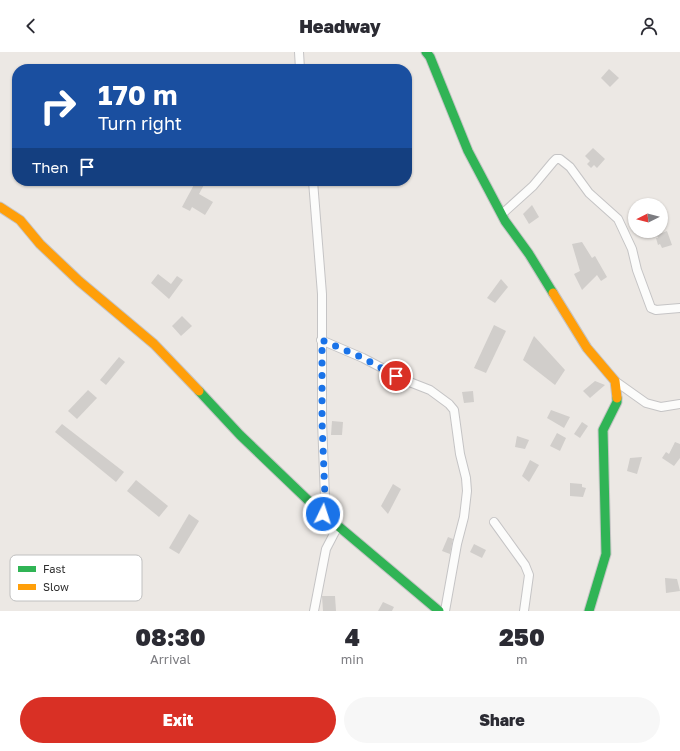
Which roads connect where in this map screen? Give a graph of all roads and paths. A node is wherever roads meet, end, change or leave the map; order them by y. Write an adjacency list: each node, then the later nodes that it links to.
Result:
1 (299, 52): 3 (street)
2 (426, 52): 6 (street)
3 (300, 64)
4 (313, 186): 8 (street)
5 (0, 207): 11 (street)
6 (502, 214): 7 (street); 9 (street)
7 (680, 308)
8 (322, 340): 11 (street); 16 (street)
9 (615, 381): 10 (street); 18 (street)
10 (680, 404)
11 (323, 514): 13 (street)
12 (494, 522): 17 (street)
13 (338, 526): 14 (street); 15 (street)
14 (314, 611)
15 (439, 611)
16 (445, 611)
17 (524, 611)
18 (589, 611)

